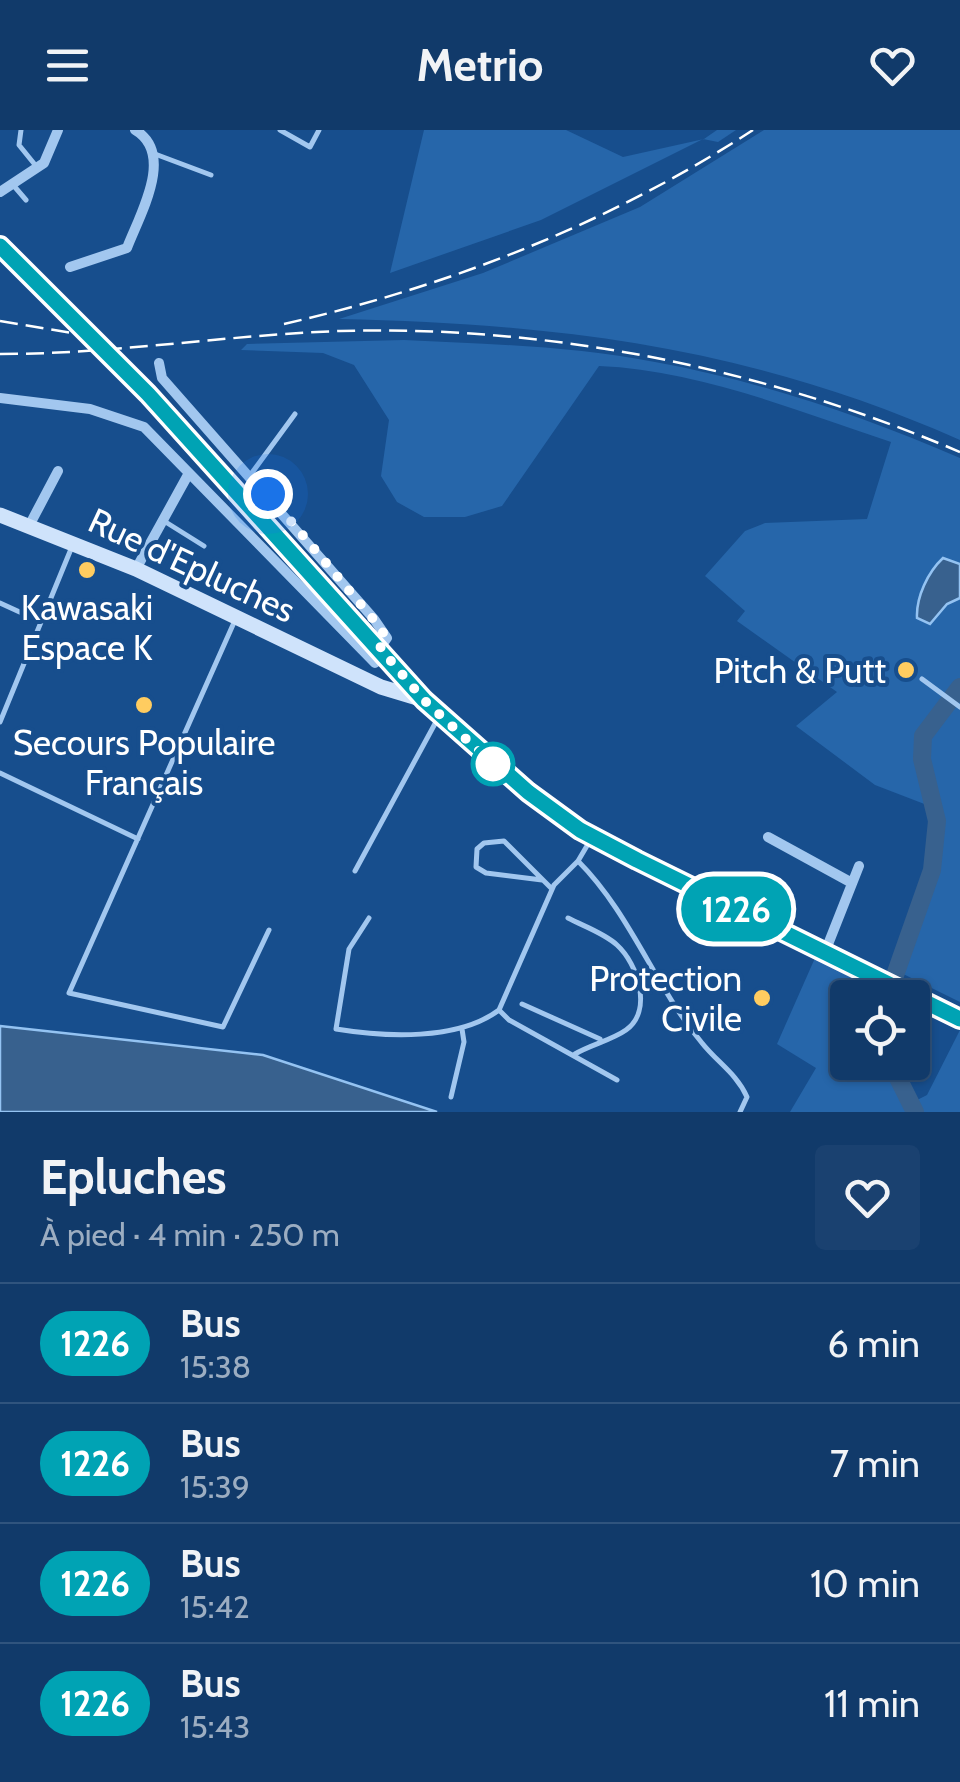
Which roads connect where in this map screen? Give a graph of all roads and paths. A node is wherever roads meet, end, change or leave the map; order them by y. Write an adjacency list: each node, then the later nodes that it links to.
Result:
1 (21, 130): 7 (lane)
2 (58, 130): 7 (street)
3 (135, 130): 6 (street)
4 (280, 130): 5 (lane)
5 (319, 130)
6 (152, 154): 8 (lane); 13 (street)
7 (38, 168): 9 (street)
8 (211, 175)
9 (12, 183): 10 (street); 11 (lane)
10 (0, 192)
11 (26, 200)
12 (0, 246): 29 (main road)
13 (70, 266)
14 (160, 363): 19 (street)
15 (0, 398): 18 (street)
16 (295, 414): 19 (lane)
17 (58, 470): 22 (street)
18 (188, 473): 21 (street); 29 (street)
19 (251, 474): 29 (street)
20 (0, 515): 22 (street, Rue d'Epluches)
21 (162, 520): 24 (lane); 25 (street)
22 (30, 526): 23 (street, Rue d'Epluches)
23 (73, 543): 25 (street, Rue d'Epluches); 36 (lane)
24 (204, 546)
25 (136, 569): 28 (street, Rue d'Epluches)
26 (0, 603): 27 (lane)
27 (24, 614)
28 (237, 616): 31 (street, Rue d'Epluches); 40 (lane)
29 (380, 655): 30 (main road); 31 (street)
30 (400, 671): 31 (street); 33 (main road)
31 (365, 677): 33 (street, Rue d'Epluches)
32 (922, 679): 34 (lane)
33 (424, 700): 35 (main road)
34 (960, 707)
35 (440, 715): 38 (main road); 43 (lane)
36 (0, 722)
37 (0, 773): 40 (lane)
38 (592, 836): 41 (lane); 50 (main road)
39 (768, 836): 45 (street)
40 (138, 838): 49 (lane)
41 (578, 861): 46 (lane); 59 (lane)
42 (859, 866): 45 (street)
43 (355, 871)
44 (542, 880): 44 (lane); 46 (lane)
45 (852, 883): 50 (street)
46 (552, 889): 52 (lane)
47 (368, 918): 54 (lane)
48 (568, 918): 55 (lane)
49 (270, 930)
50 (824, 952): 53 (main road)
51 (522, 1004): 55 (lane)
52 (499, 1010): 54 (lane); 56 (lane)
53 (960, 1019)
54 (462, 1029): 58 (lane)
55 (600, 1039): 56 (lane)
56 (575, 1054): 57 (lane)
57 (617, 1080)
58 (451, 1097)
59 (740, 1112)

